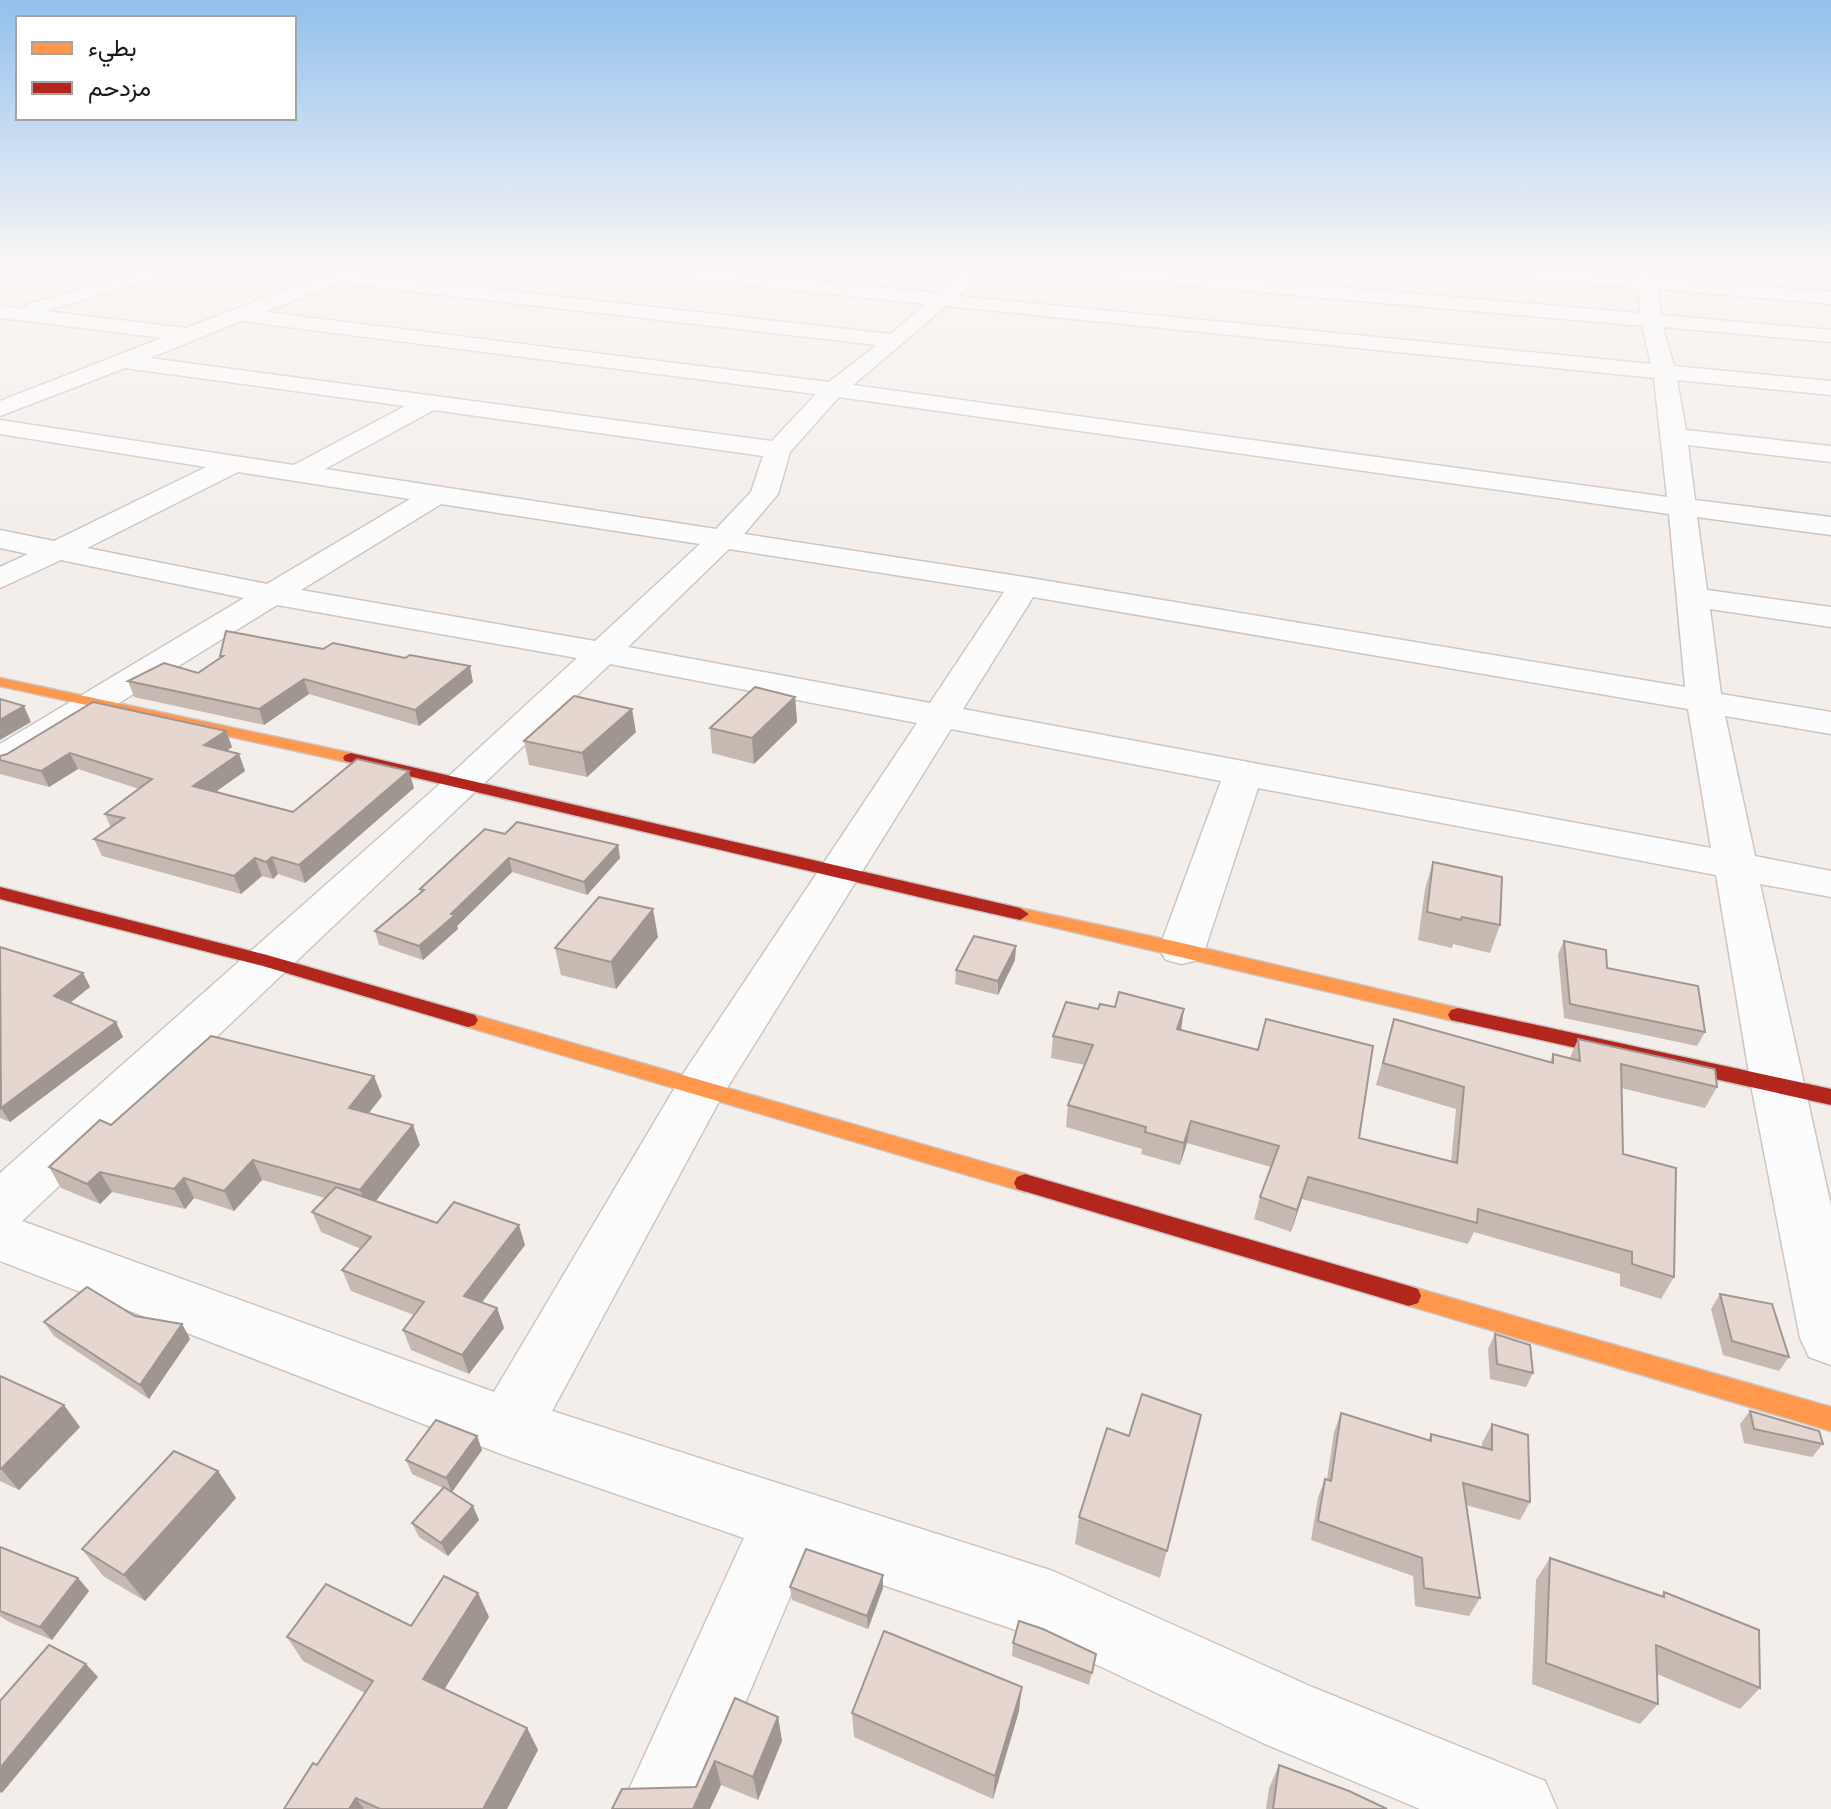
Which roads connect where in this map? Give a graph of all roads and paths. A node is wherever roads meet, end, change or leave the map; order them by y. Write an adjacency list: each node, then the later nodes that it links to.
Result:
1 (145, 352): 10 (street)
2 (390, 352): 8 (street)
3 (534, 352): 9 (street)
4 (577, 352): 9 (street)
5 (881, 352): 17 (street)
6 (1449, 352): 13 (street)
7 (1660, 352): 13 (street)
8 (382, 356)
9 (569, 357): 11 (street)
10 (124, 361): 14 (street); 20 (street)
11 (644, 365): 15 (street); 17 (street)
12 (356, 368): 14 (street)
13 (1665, 374): 16 (street); 23 (street)
14 (317, 387): 18 (street)
15 (606, 388)
16 (1831, 388)
17 (834, 389): 24 (street); 29 (street)
18 (432, 402): 21 (street); 27 (street)
19 (581, 403): 21 (street)
20 (0, 409)
21 (556, 419): 24 (street)
22 (0, 427): 26 (street)
23 (1674, 436): 25 (street); 29 (street)
24 (778, 450): 32 (street)
25 (1831, 454)
26 (235, 463): 27 (street); 33 (street)
27 (298, 473): 28 (street)
28 (436, 495): 32 (street); 36 (street)
29 (1683, 508): 30 (street); 37 (street)
30 (1831, 526)
31 (0, 539): 33 (street)
32 (722, 540): 35 (street); 39 (street)
33 (60, 549): 34 (street); 36 (street)
34 (0, 579)
35 (1024, 586): 41 (street); 43 (street)
36 (275, 595): 39 (street); 42 (street)
37 (1690, 597): 38 (street); 41 (street)
38 (1831, 617)
39 (601, 652): 43 (street); 47 (street)
40 (0, 682): 42 (street)
41 (1704, 700): 44 (street); 48 (street)
42 (94, 702): 45 (street); 47 (street)
43 (941, 718): 46 (street); 49 (street)
44 (1831, 723)
45 (0, 760)
46 (1243, 775): 48 (street); 52 (street)
47 (464, 783): 49 (street); 53 (street)
48 (1737, 867): 50 (street); 54 (street)
49 (836, 875): 52 (street); 55 (street)
50 (1831, 884)
51 (0, 893): 53 (street)
52 (1182, 949): 54 (street)
53 (267, 961): 55 (street); 57 (street)
54 (1777, 1085): 56 (street); 59 (street)
55 (701, 1087): 60 (street); 61 (street)
56 (1831, 1097)
57 (0, 1207)
58 (0, 1237): 61 (street)
59 (1831, 1338)
60 (1831, 1419)
61 (509, 1427): 62 (street)
62 (789, 1518): 63 (street); 64 (street)
63 (660, 1809)
64 (1517, 1809)

